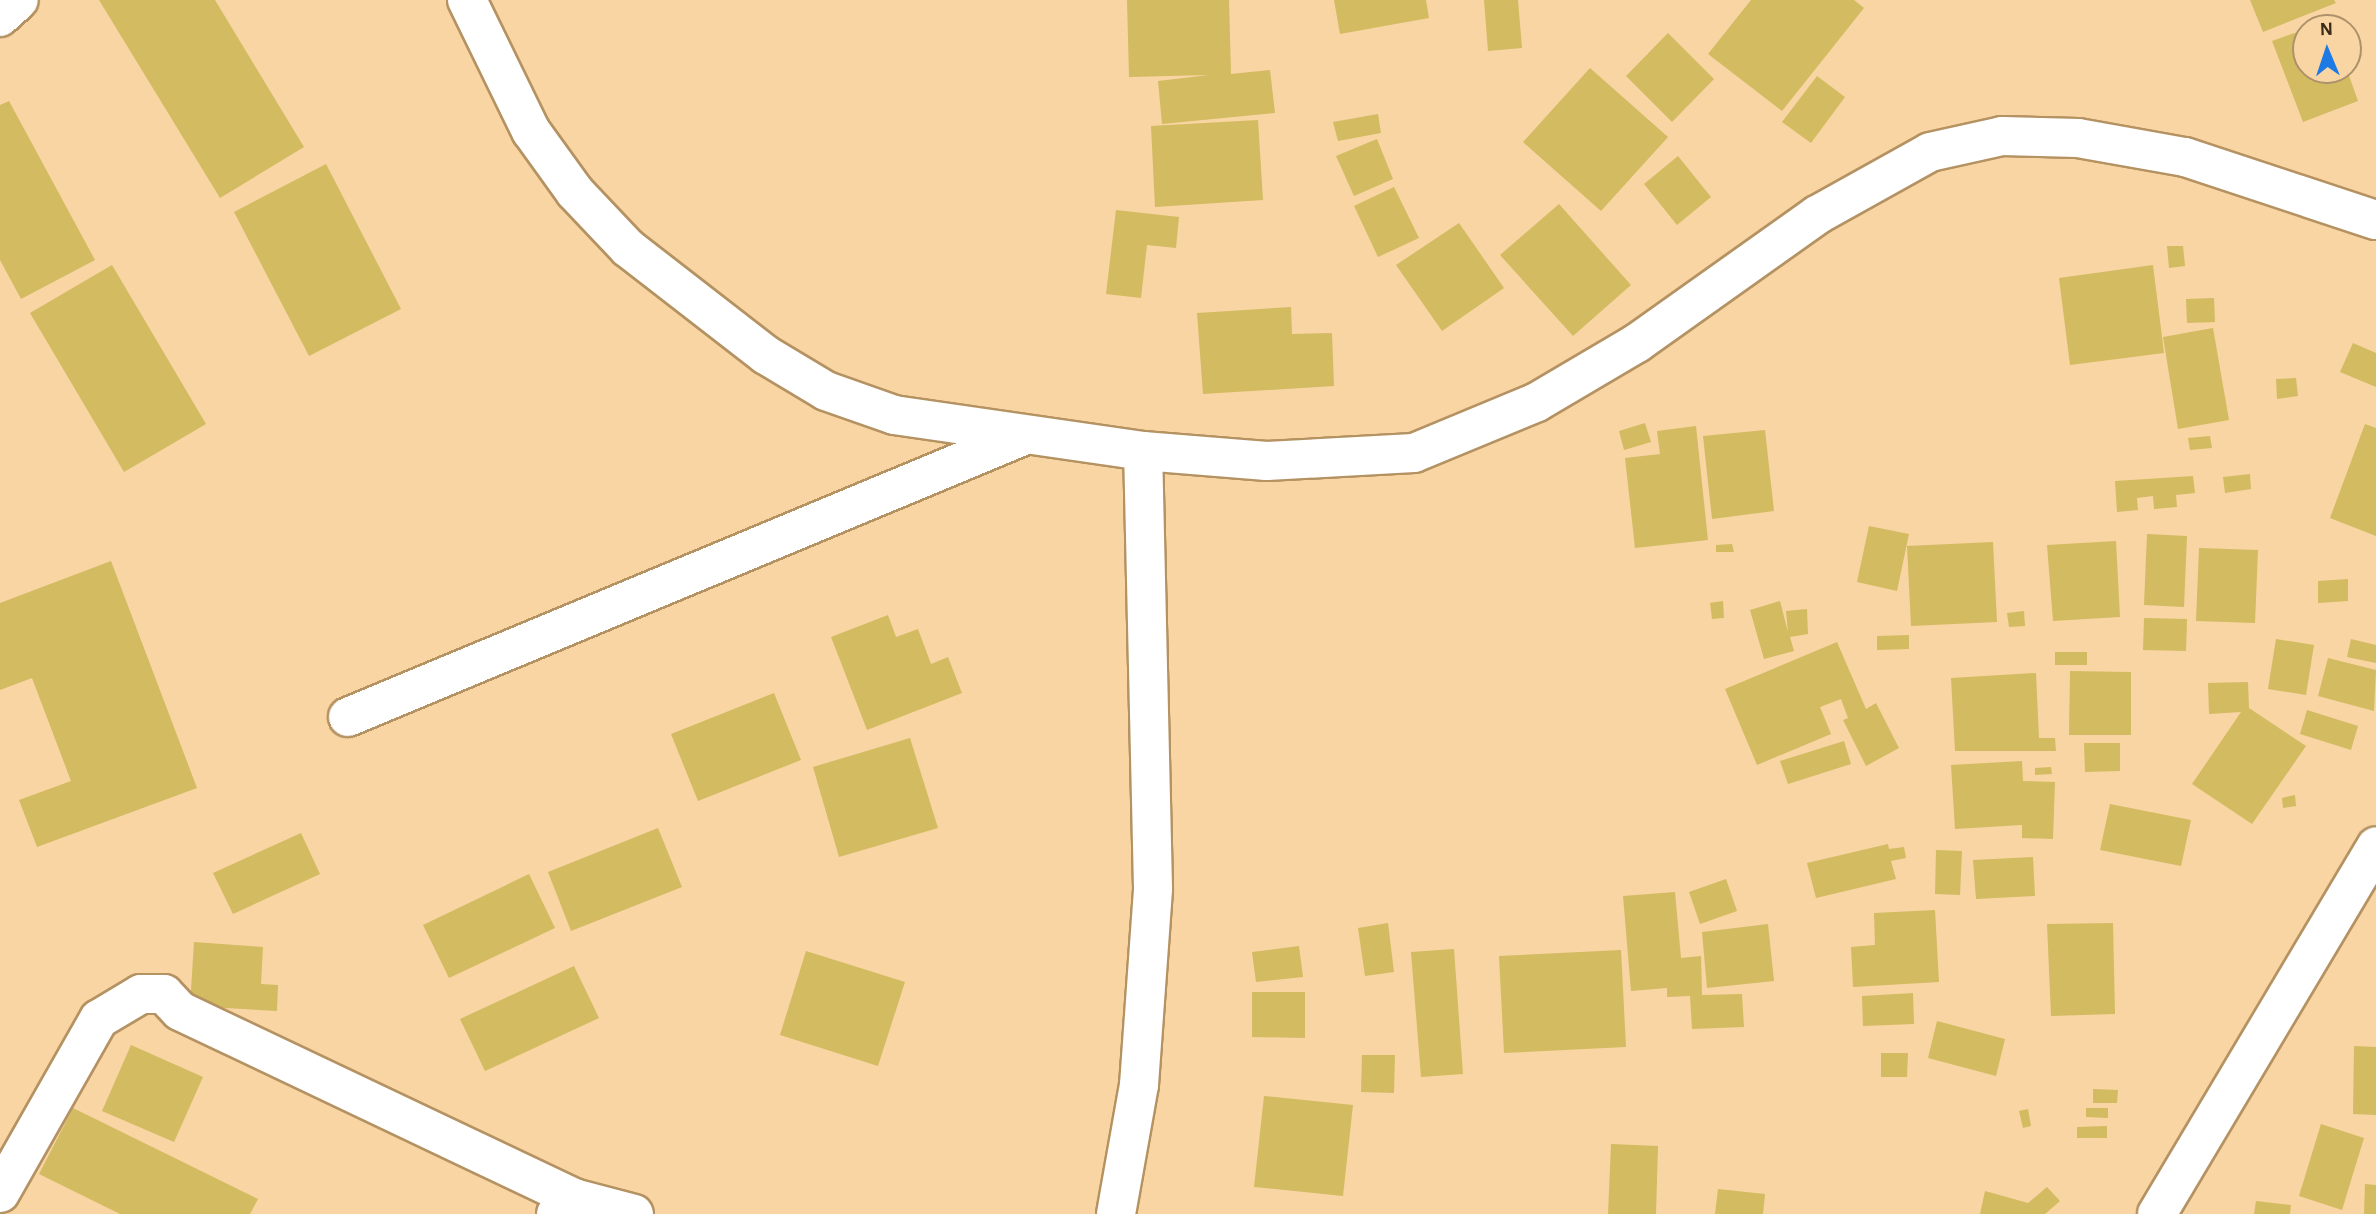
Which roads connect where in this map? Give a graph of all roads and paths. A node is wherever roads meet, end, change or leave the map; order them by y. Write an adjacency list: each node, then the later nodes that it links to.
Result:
1 (19, 0): 3 (street)
2 (467, 0): 5 (street)
3 (0, 18)
4 (2376, 220): 6 (street)
5 (1023, 436): 6 (street); 7 (street)
6 (1143, 451): 12 (street)
7 (348, 717)
8 (2376, 846): 13 (street)
9 (0, 1193): 10 (street)
10 (565, 1206): 11 (street)
11 (634, 1214)
12 (1116, 1214)
13 (2157, 1214)

